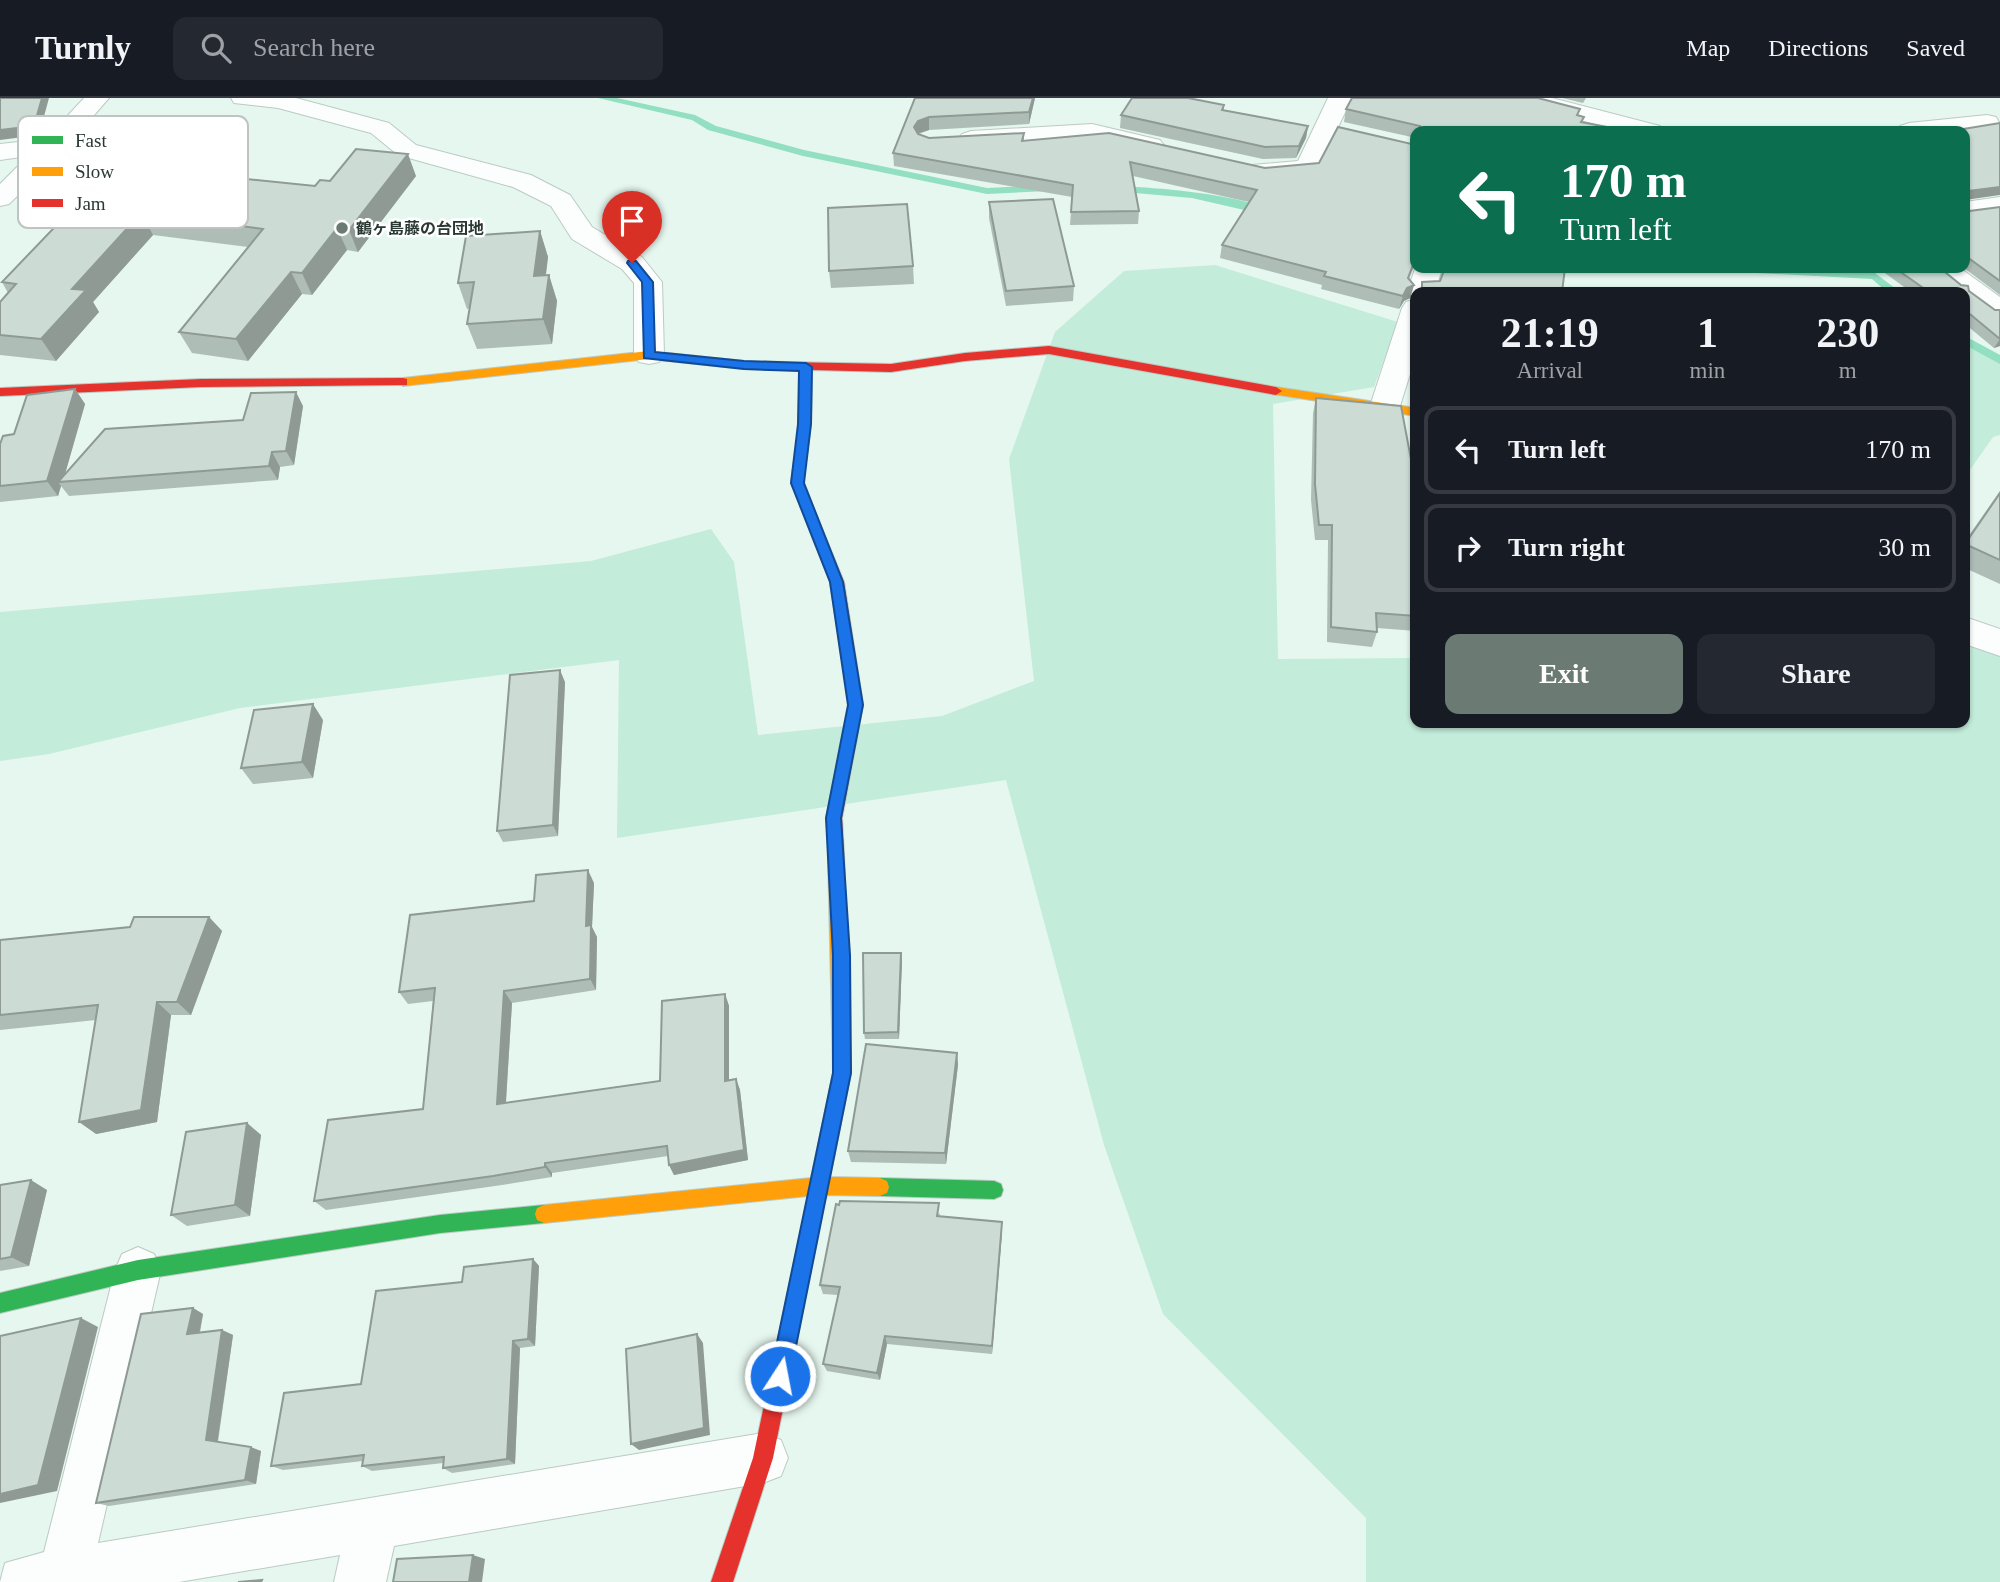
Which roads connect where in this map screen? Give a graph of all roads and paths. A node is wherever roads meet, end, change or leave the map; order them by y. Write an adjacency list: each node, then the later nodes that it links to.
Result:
1 (123, 98): 6 (street)
2 (243, 98): 27 (street)
3 (1340, 98): 11 (street)
4 (1523, 98): 8 (street)
5 (1963, 98): 9 (street)
6 (96, 99): 7 (street)
7 (81, 116)
8 (1632, 126)
9 (1994, 126): 10 (street)
10 (1970, 127)
11 (1326, 128): 12 (street); 17 (street)
12 (1352, 134)
13 (944, 140): 15 (street)
14 (18, 150): 16 (street)
15 (1171, 150)
16 (0, 152)
17 (1237, 164)
18 (18, 181): 19 (street)
19 (0, 198)
20 (2000, 205): 21 (street)
21 (1970, 209)
22 (1949, 273): 23 (street)
23 (1968, 287)
24 (1970, 288): 25 (street)
25 (2000, 310)
26 (1410, 327): 30 (street)
27 (649, 355): 28 (street); 29 (street)
28 (806, 367): 30 (street); 34 (street)
29 (0, 392)
30 (1385, 406): 31 (street)
31 (1410, 411)
32 (1970, 632): 33 (street)
33 (2000, 643)
34 (818, 1186): 35 (street); 36 (street); 38 (street)
35 (994, 1190)
36 (138, 1270): 37 (street); 40 (street)
37 (0, 1303)
38 (763, 1458): 39 (street); 42 (street)
39 (374, 1521): 40 (street); 41 (street)
40 (51, 1579)
41 (360, 1582)
42 (722, 1582)

